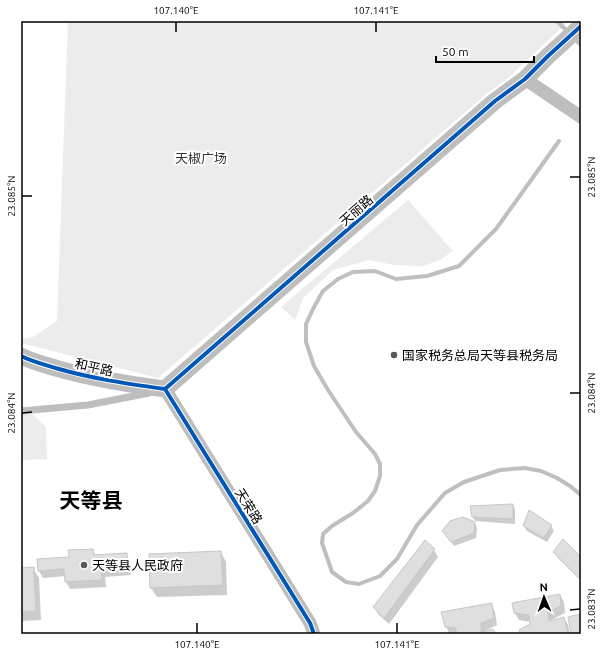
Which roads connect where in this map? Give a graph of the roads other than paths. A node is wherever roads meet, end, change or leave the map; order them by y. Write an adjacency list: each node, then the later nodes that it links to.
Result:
1 (581, 26): 2 (street, 天丽路)
2 (526, 79): 3 (street); 5 (street, 天丽路)
3 (581, 117)
4 (21, 356): 5 (street, 和平路)
5 (165, 389): 6 (lane); 7 (street, 天荣路)
6 (21, 410)
7 (314, 634)

